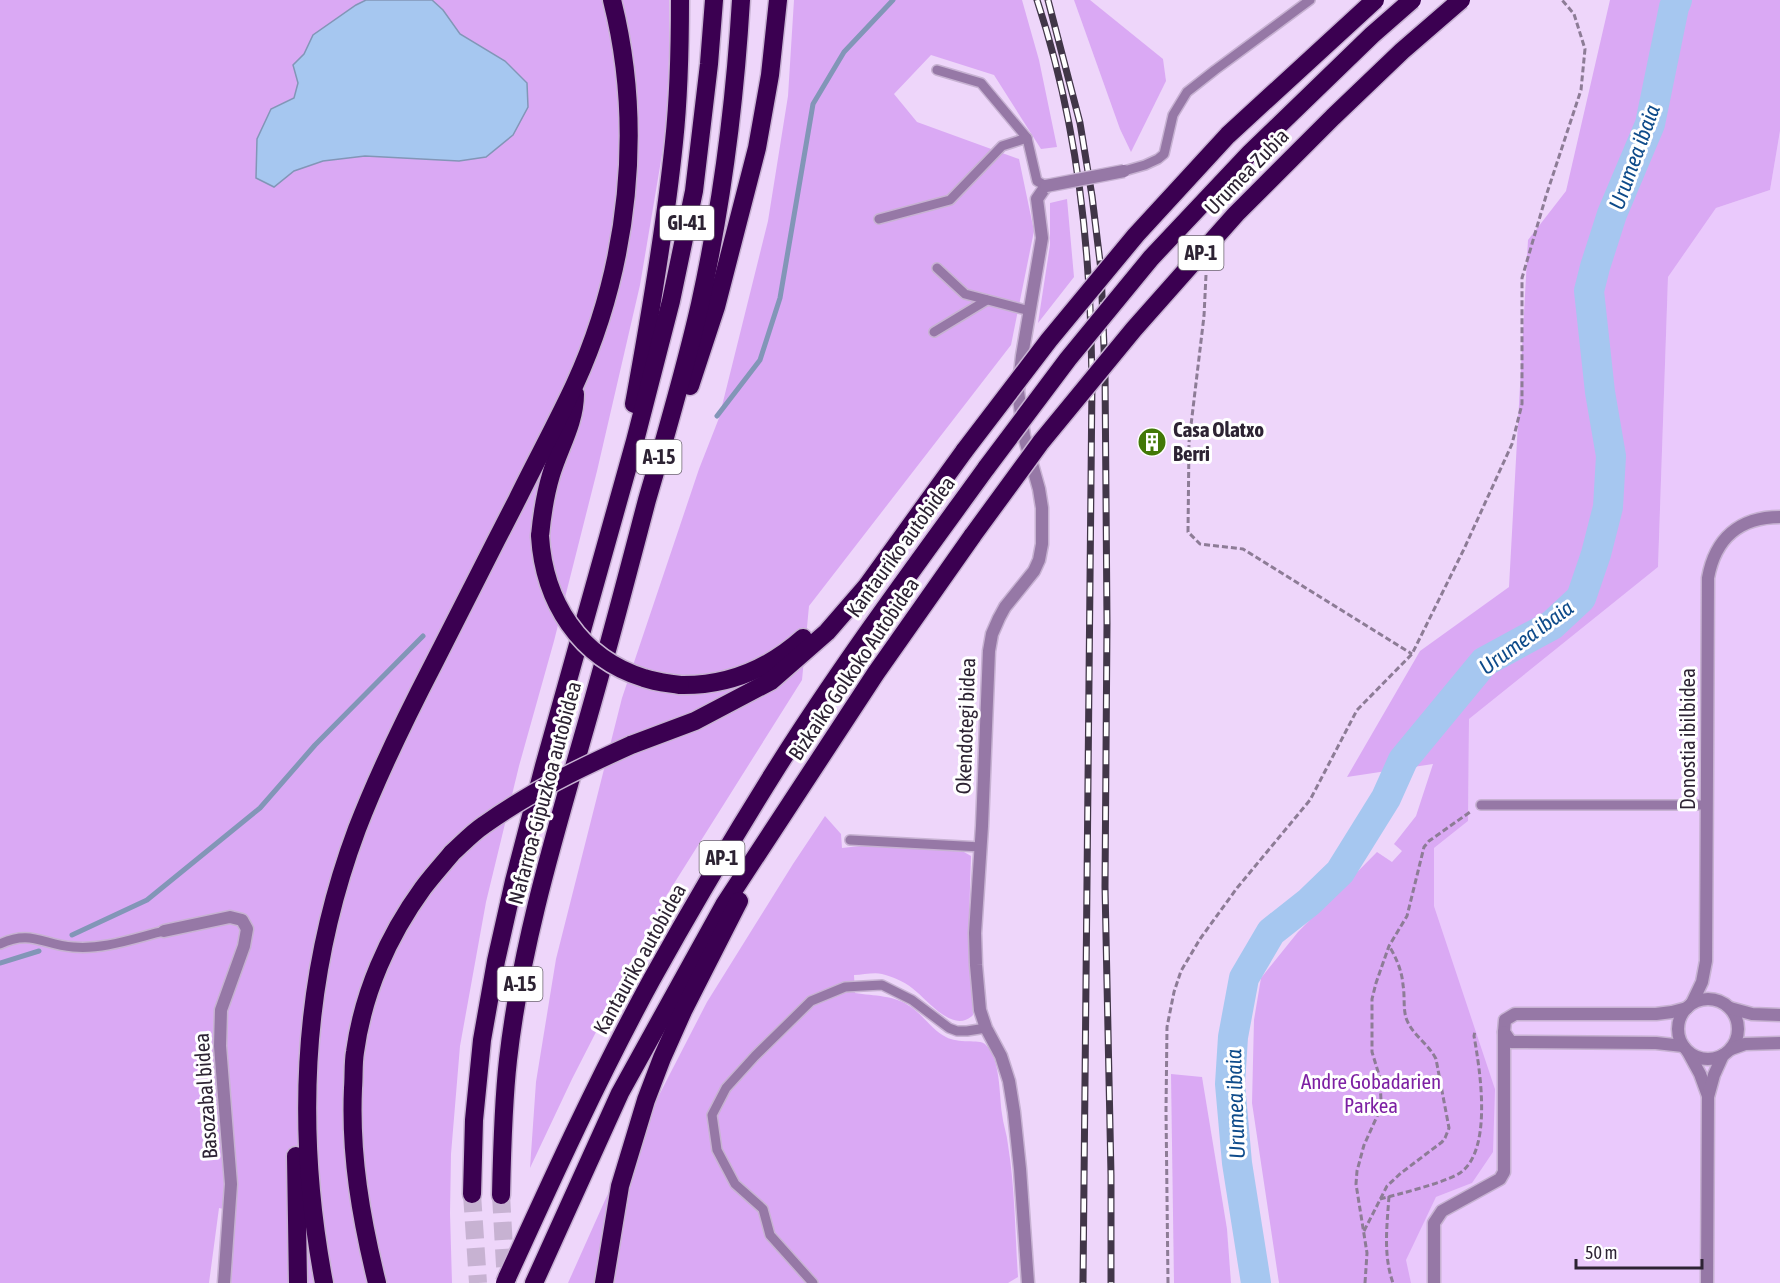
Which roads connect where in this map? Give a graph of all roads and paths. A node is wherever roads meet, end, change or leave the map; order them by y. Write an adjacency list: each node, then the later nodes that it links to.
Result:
1 (612, 0): 21 (highway)
2 (680, 0): 23 (highway)
3 (714, 0): 23 (highway, GI-41)
4 (741, 0): 22 (highway, GI-41)
5 (778, 0): 22 (highway)
6 (1310, 0): 13 (lane)
7 (1375, 0): 25 (highway, bridge)
8 (1412, 0): 24 (highway, Urumea Zubia / AP-1, bridge)
9 (1461, 0): 27 (highway, Urumea Zubia / AP-1, bridge)
10 (1562, 0): 28 (path)
11 (937, 70): 12 (lane)
12 (1027, 138): 14 (lane); 15 (lane)
13 (1124, 171): 14 (street, bridge)
14 (1046, 186): 19 (street, Okendotegi bidea)
15 (879, 219)
16 (938, 268): 18 (lane)
17 (1207, 271): 28 (path)
18 (987, 300): 19 (lane); 20 (lane)
19 (1030, 311): 33 (street, Okendotegi bidea)
20 (934, 332)
21 (575, 383): 25 (highway, bridge); 47 (highway)
22 (672, 411): 49 (highway, Nafarroa-Gipuzkoa autobidea / A-15)
23 (635, 441): 48 (highway, Nafarroa-Gipuzkoa autobidea / A-15)
24 (987, 466): 53 (highway, Kantauriko autobidea / AP-1)
25 (929, 499): 57 (highway, bridge)
26 (1780, 517): 30 (street, Donostia ibilbidea)
27 (973, 535): 31 (highway, Bizkaiko Golkoko Autobidea / AP-1)
28 (1412, 654): 62 (path)
29 (1481, 805): 30 (lane); 36 (path)
30 (1707, 805): 37 (street, Donostia ibilbidea)
31 (774, 829): 58 (highway, AP-1); 59 (highway)
32 (850, 840): 33 (lane)
33 (981, 847): 40 (street, Okendotegi bidea)
34 (165, 931): 35 (lane); 54 (street, Basozabal bidea)
35 (0, 944)
36 (1389, 946): 51 (path); 52 (path)
37 (1690, 1006): 38 (street); 42 (street); 44 (street)
38 (1730, 1008): 39 (street); 45 (street)
39 (1780, 1015)
40 (986, 1028): 60 (lane); 61 (street, Okendotegi bidea)
41 (1476, 1031): 50 (path)
42 (1504, 1032): 44 (street); 65 (street)
43 (1780, 1042): 45 (street)
44 (1686, 1048): 45 (street); 46 (street)
45 (1727, 1052): 46 (street)
46 (1708, 1097): 66 (street)
47 (306, 1112): 55 (highway); 56 (highway)
48 (472, 1194)
49 (501, 1194)
50 (1389, 1196): 51 (path); 64 (path)
51 (1380, 1198): 52 (path)
52 (1363, 1233): 63 (path)
53 (506, 1280)
54 (224, 1283)
55 (298, 1283)
56 (324, 1283)
57 (377, 1283)
58 (534, 1283)
59 (604, 1283)
60 (813, 1283)
61 (1028, 1283)
62 (1168, 1283)
63 (1365, 1283)
64 (1393, 1283)
65 (1434, 1283)
66 (1707, 1283)

